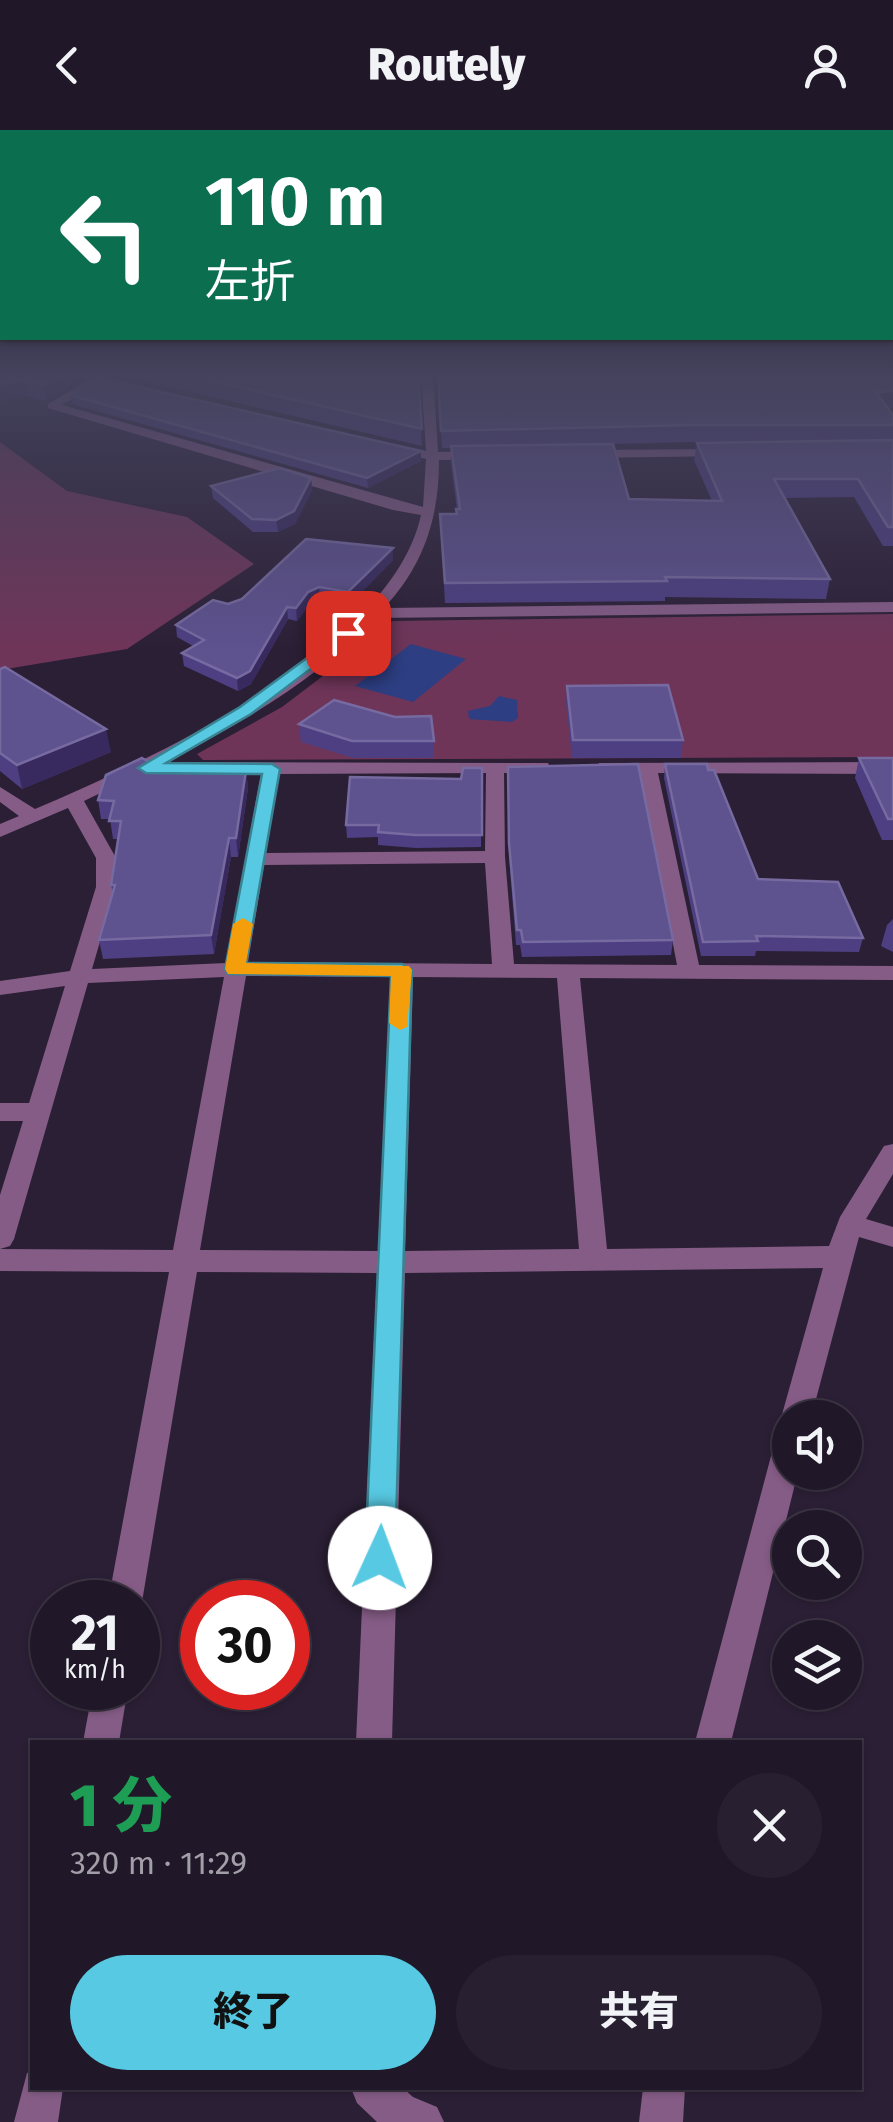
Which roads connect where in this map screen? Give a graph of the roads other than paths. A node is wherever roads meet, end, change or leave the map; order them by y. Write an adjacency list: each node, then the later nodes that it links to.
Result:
1 (257, 466): 3 (street)
2 (432, 466): 3 (street)
3 (430, 512): 5 (street)
4 (893, 607): 5 (street)
5 (370, 613): 8 (street)
6 (495, 767): 7 (street); 10 (street); 15 (street)
7 (648, 767): 9 (street); 18 (street)
8 (146, 768): 10 (street); 12 (street)
9 (893, 768)
10 (272, 769): 16 (street)
11 (0, 792): 13 (street)
12 (74, 801): 13 (street); 23 (street)
13 (33, 817): 14 (street)
14 (0, 831)
15 (494, 857): 16 (street); 20 (street)
16 (256, 859): 17 (street)
17 (235, 969): 19 (street); 23 (street); 33 (street)
18 (689, 969): 21 (street); 22 (street)
19 (402, 970): 20 (street); 35 (street)
20 (504, 970): 21 (street)
21 (568, 970): 34 (street)
22 (893, 973)
23 (78, 977): 24 (street); 26 (street)
24 (0, 988)
25 (0, 1112): 26 (street)
26 (36, 1112): 30 (street)
27 (893, 1153): 28 (street)
28 (849, 1224): 29 (street); 31 (street)
29 (893, 1237)
30 (0, 1239)
31 (837, 1258): 34 (street); 36 (street)
32 (0, 1260): 33 (street)
33 (184, 1260): 35 (street); 38 (street)
34 (594, 1261): 35 (street)
35 (390, 1262): 41 (street)
36 (801, 1400)
37 (777, 1490): 42 (street)
38 (130, 1580)
39 (107, 1710): 40 (street)
40 (101, 1740)
41 (374, 1740)
42 (714, 1740)
43 (42, 2090): 46 (street)
44 (374, 2090): 47 (street)
45 (664, 2090): 48 (street)
46 (36, 2122)
47 (422, 2122)
48 (661, 2122)

